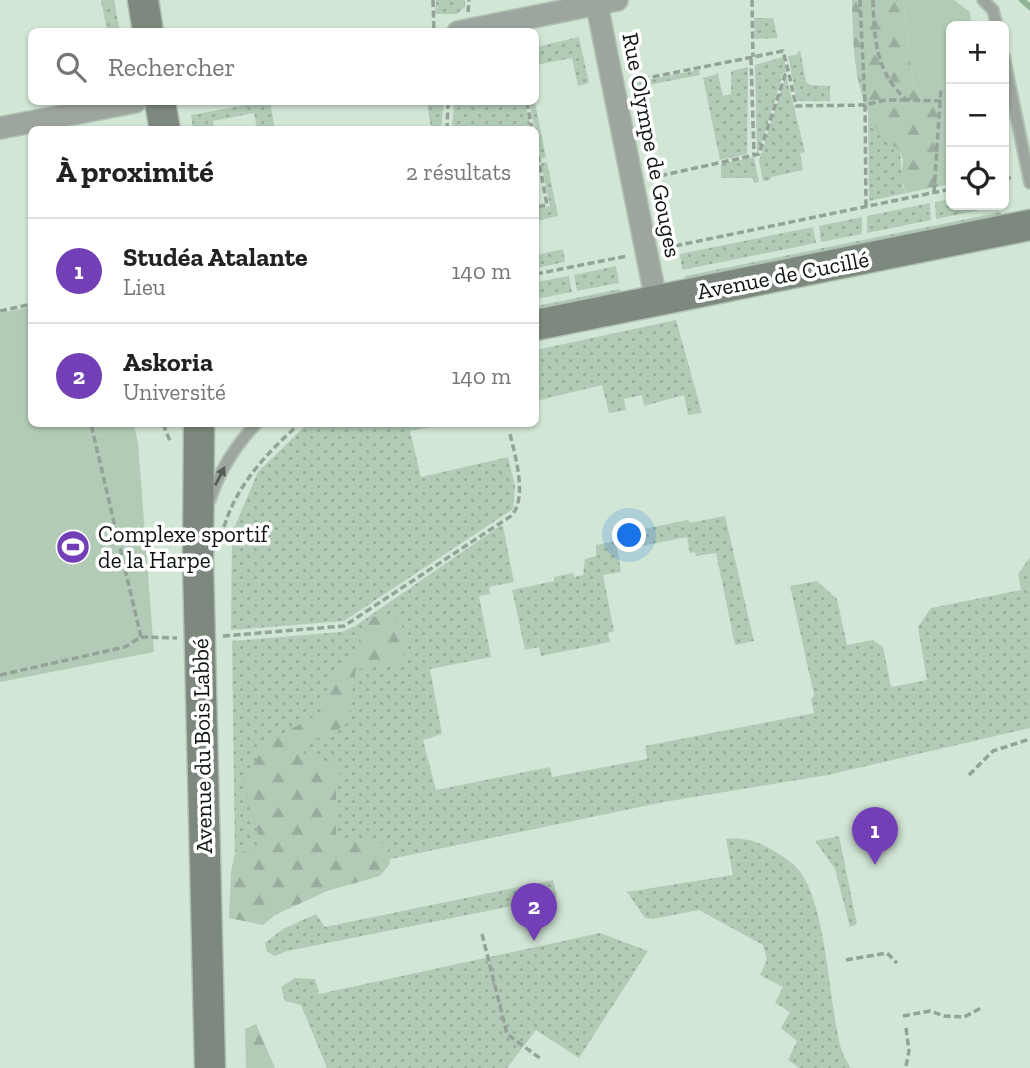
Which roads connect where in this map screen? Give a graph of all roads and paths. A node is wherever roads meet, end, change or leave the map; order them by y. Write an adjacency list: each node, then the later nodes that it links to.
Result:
1 (143, 0): 11 (street)
2 (433, 0): 12 (path)
3 (469, 0): 9 (path)
4 (752, 0): 14 (path)
5 (860, 0): 25 (path)
6 (873, 0): 19 (path)
7 (984, 0): 10 (lane)
8 (603, 2): 13 (street); 17 (street, Rue Olympe de Gouges)
9 (469, 6)
10 (996, 21)
11 (147, 28)
12 (434, 28)
13 (477, 28)
14 (752, 58): 15 (path); 17 (path); 30 (path)
15 (789, 74): 25 (path); 30 (path)
16 (1009, 81): 33 (lane)
17 (613, 85): 32 (street, Rue Olympe de Gouges)
18 (941, 88): 20 (path)
19 (908, 100): 20 (path); 25 (path)
20 (941, 102): 35 (path)
21 (119, 105): 29 (street)
22 (161, 105): 26 (street)
23 (449, 105): 27 (path)
24 (528, 105): 28 (path)
25 (865, 105): 37 (path)
26 (164, 126)
27 (447, 126)
28 (531, 126)
29 (0, 128)
30 (754, 155): 32 (path)
31 (539, 161): 36 (path)
32 (632, 181): 39 (street, Rue Olympe de Gouges)
33 (1030, 183)
34 (946, 190): 35 (path)
35 (934, 192): 37 (path)
36 (539, 206)
37 (866, 206): 39 (path)
38 (1030, 225): 41 (street, Avenue de Cucillé)
39 (646, 252): 40 (path); 41 (street, Rue Olympe de Gouges)
40 (539, 273)
41 (656, 300): 44 (street, Avenue de Cucillé)
42 (28, 305): 43 (path)
43 (0, 311)
44 (539, 324)
45 (92, 427): 56 (path)
46 (164, 427): 51 (path)
47 (199, 427): 54 (street, Avenue du Bois Labbé)
48 (254, 427): 54 (lane, one-way to 48)
49 (296, 427): 53 (path)
50 (510, 433): 55 (path)
51 (170, 441)
52 (250, 464): 53 (path)
53 (254, 469): 54 (path)
54 (210, 535): 69 (street, Avenue du Bois Labbé)
55 (223, 636)
56 (141, 637): 57 (path); 58 (path)
57 (182, 638)
58 (0, 675)
59 (1030, 739): 60 (path)
60 (969, 775)
61 (482, 934): 67 (path)
62 (846, 960): 63 (path)
63 (897, 963)
64 (983, 1007): 65 (path)
65 (903, 1016)
66 (906, 1028): 68 (path)
67 (541, 1059)
68 (906, 1066)
69 (210, 1068)

